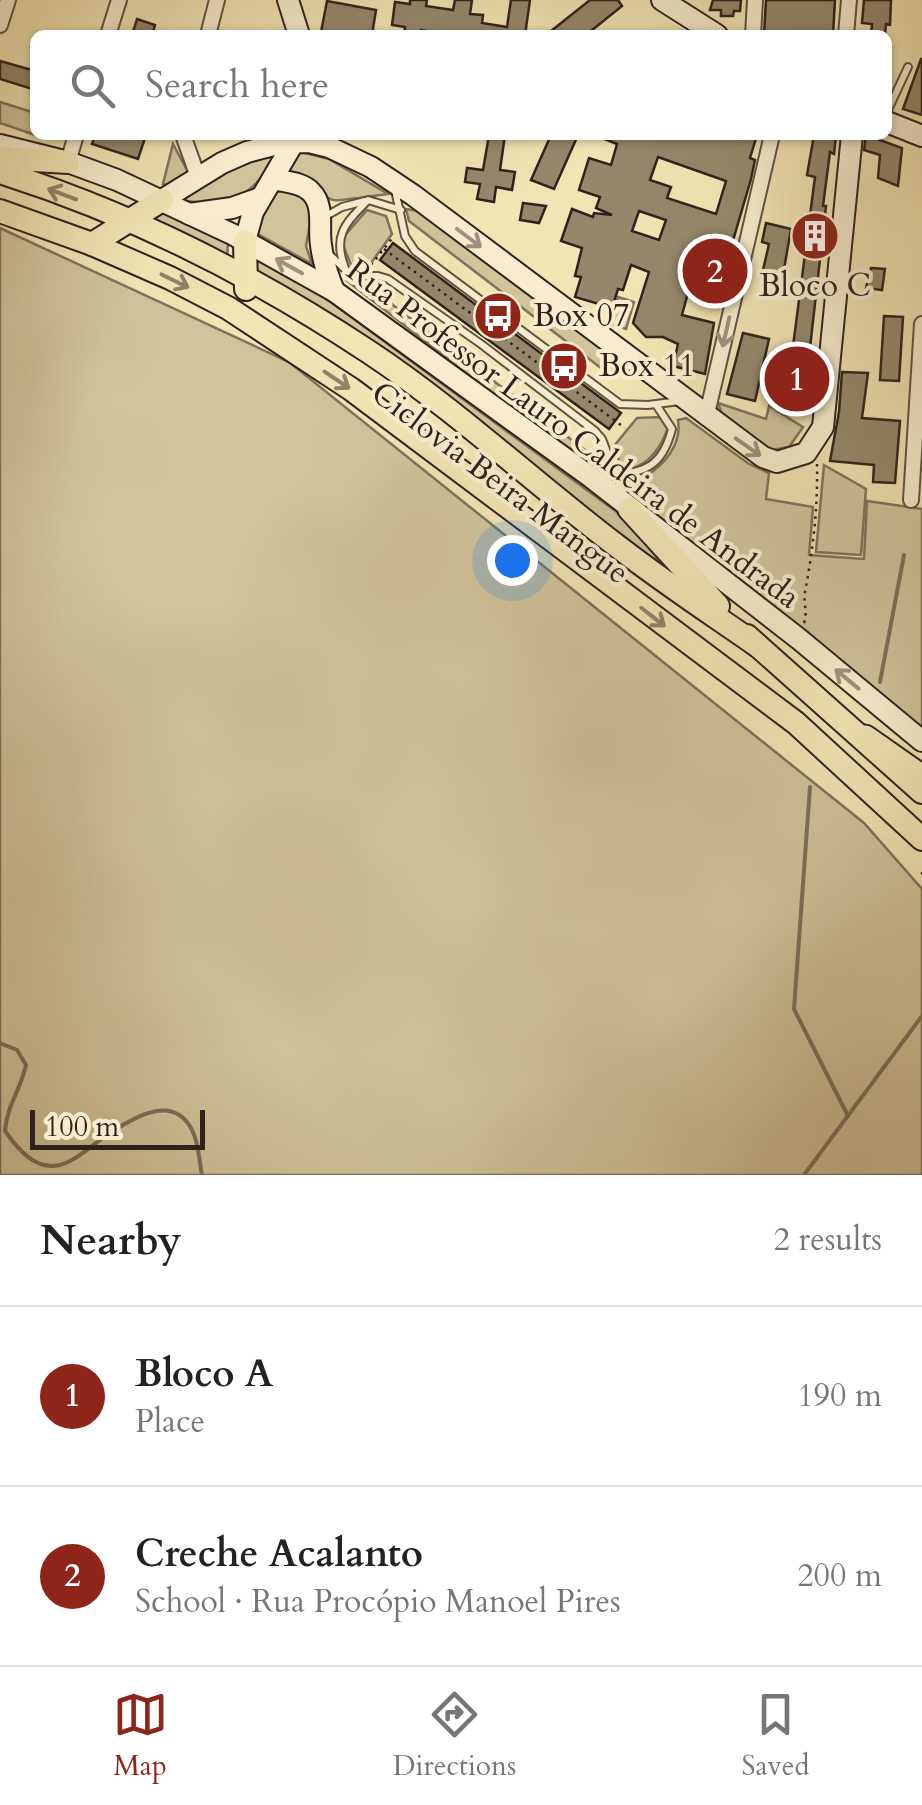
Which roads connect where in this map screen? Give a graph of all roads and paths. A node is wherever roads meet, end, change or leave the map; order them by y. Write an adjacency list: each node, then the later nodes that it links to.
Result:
1 (8, 0): 8 (street)
2 (118, 0): 9 (street)
3 (216, 0): 10 (street)
4 (288, 0): 11 (main road)
5 (662, 0): 12 (main road)
6 (755, 0): 13 (street)
7 (849, 0): 14 (street)
8 (0, 25)
9 (109, 30)
10 (209, 30)
11 (297, 30)
12 (709, 30)
13 (753, 30)
14 (846, 30)
15 (908, 66): 16 (lane)
16 (892, 101)
17 (892, 124): 18 (main road)
18 (922, 136)
19 (75, 140): 29 (street)
20 (186, 140): 32 (street)
21 (289, 140): 32 (main road)
22 (295, 140): 33 (main road)
23 (303, 140): 30 (main road)
24 (347, 140): 30 (main road)
25 (771, 140): 53 (street, one-way to 53)
26 (852, 140): 55 (main road)
27 (0, 145): 29 (main road, Rua Professor Lauro Caldeira de Andrada)
28 (0, 158): 29 (main road)
29 (68, 162): 36 (main road, Rua Professor Lauro Caldeira de Andrada)
30 (371, 167): 34 (main road)
31 (0, 172): 42 (main road, one-way to 31)
32 (198, 177): 36 (main road)
33 (274, 179): 35 (main road); 41 (main road)
34 (391, 180): 38 (lane); 51 (main road, one-way to 51)
35 (260, 198): 40 (main road); 43 (main road)
36 (162, 200): 40 (main road, Rua Professor Lauro Caldeira de Andrada); 42 (main road)
37 (368, 200): 38 (lane); 41 (lane); 46 (lane)
38 (402, 210): 52 (lane)
39 (0, 211): 45 (main road)
40 (190, 214): 43 (main road, Rua Professor Lauro Caldeira de Andrada)
41 (321, 219): 44 (main road)
42 (129, 220): 45 (main road); 47 (main road)
43 (245, 241): 47 (main road); 48 (main road, Rua Professor Lauro Caldeira de Andrada, one-way to 43)
44 (320, 243): 46 (lane); 48 (main road)
45 (92, 244): 50 (main road, one-way to 50)
46 (347, 272): 54 (path); 56 (lane)
47 (245, 279): 50 (main road); 61 (main road)
48 (334, 292): 57 (main road, Rua Professor Lauro Caldeira de Andrada)
49 (922, 324): 58 (street)
50 (256, 326): 66 (main road, one-way to 66)
51 (684, 401): 52 (lane); 53 (main road)
52 (656, 405): 56 (lane)
53 (706, 418): 55 (main road, one-way to 55)
54 (625, 428)
55 (816, 443): 60 (path)
56 (616, 474): 57 (lane); 59 (lane)
57 (592, 478): 59 (main road, Rua Professor Lauro Caldeira de Andrada)
58 (911, 500)
59 (629, 509): 60 (main road, Rua Professor Lauro Caldeira de Andrada); 61 (main road)
60 (799, 639): 63 (main road, Rua Professor Lauro Caldeira de Andrada, one-way to 60)
61 (758, 646): 62 (main road)
62 (864, 738): 64 (highway); 65 (main road)
63 (922, 741)
64 (922, 778)
65 (922, 792)
66 (920, 836)

